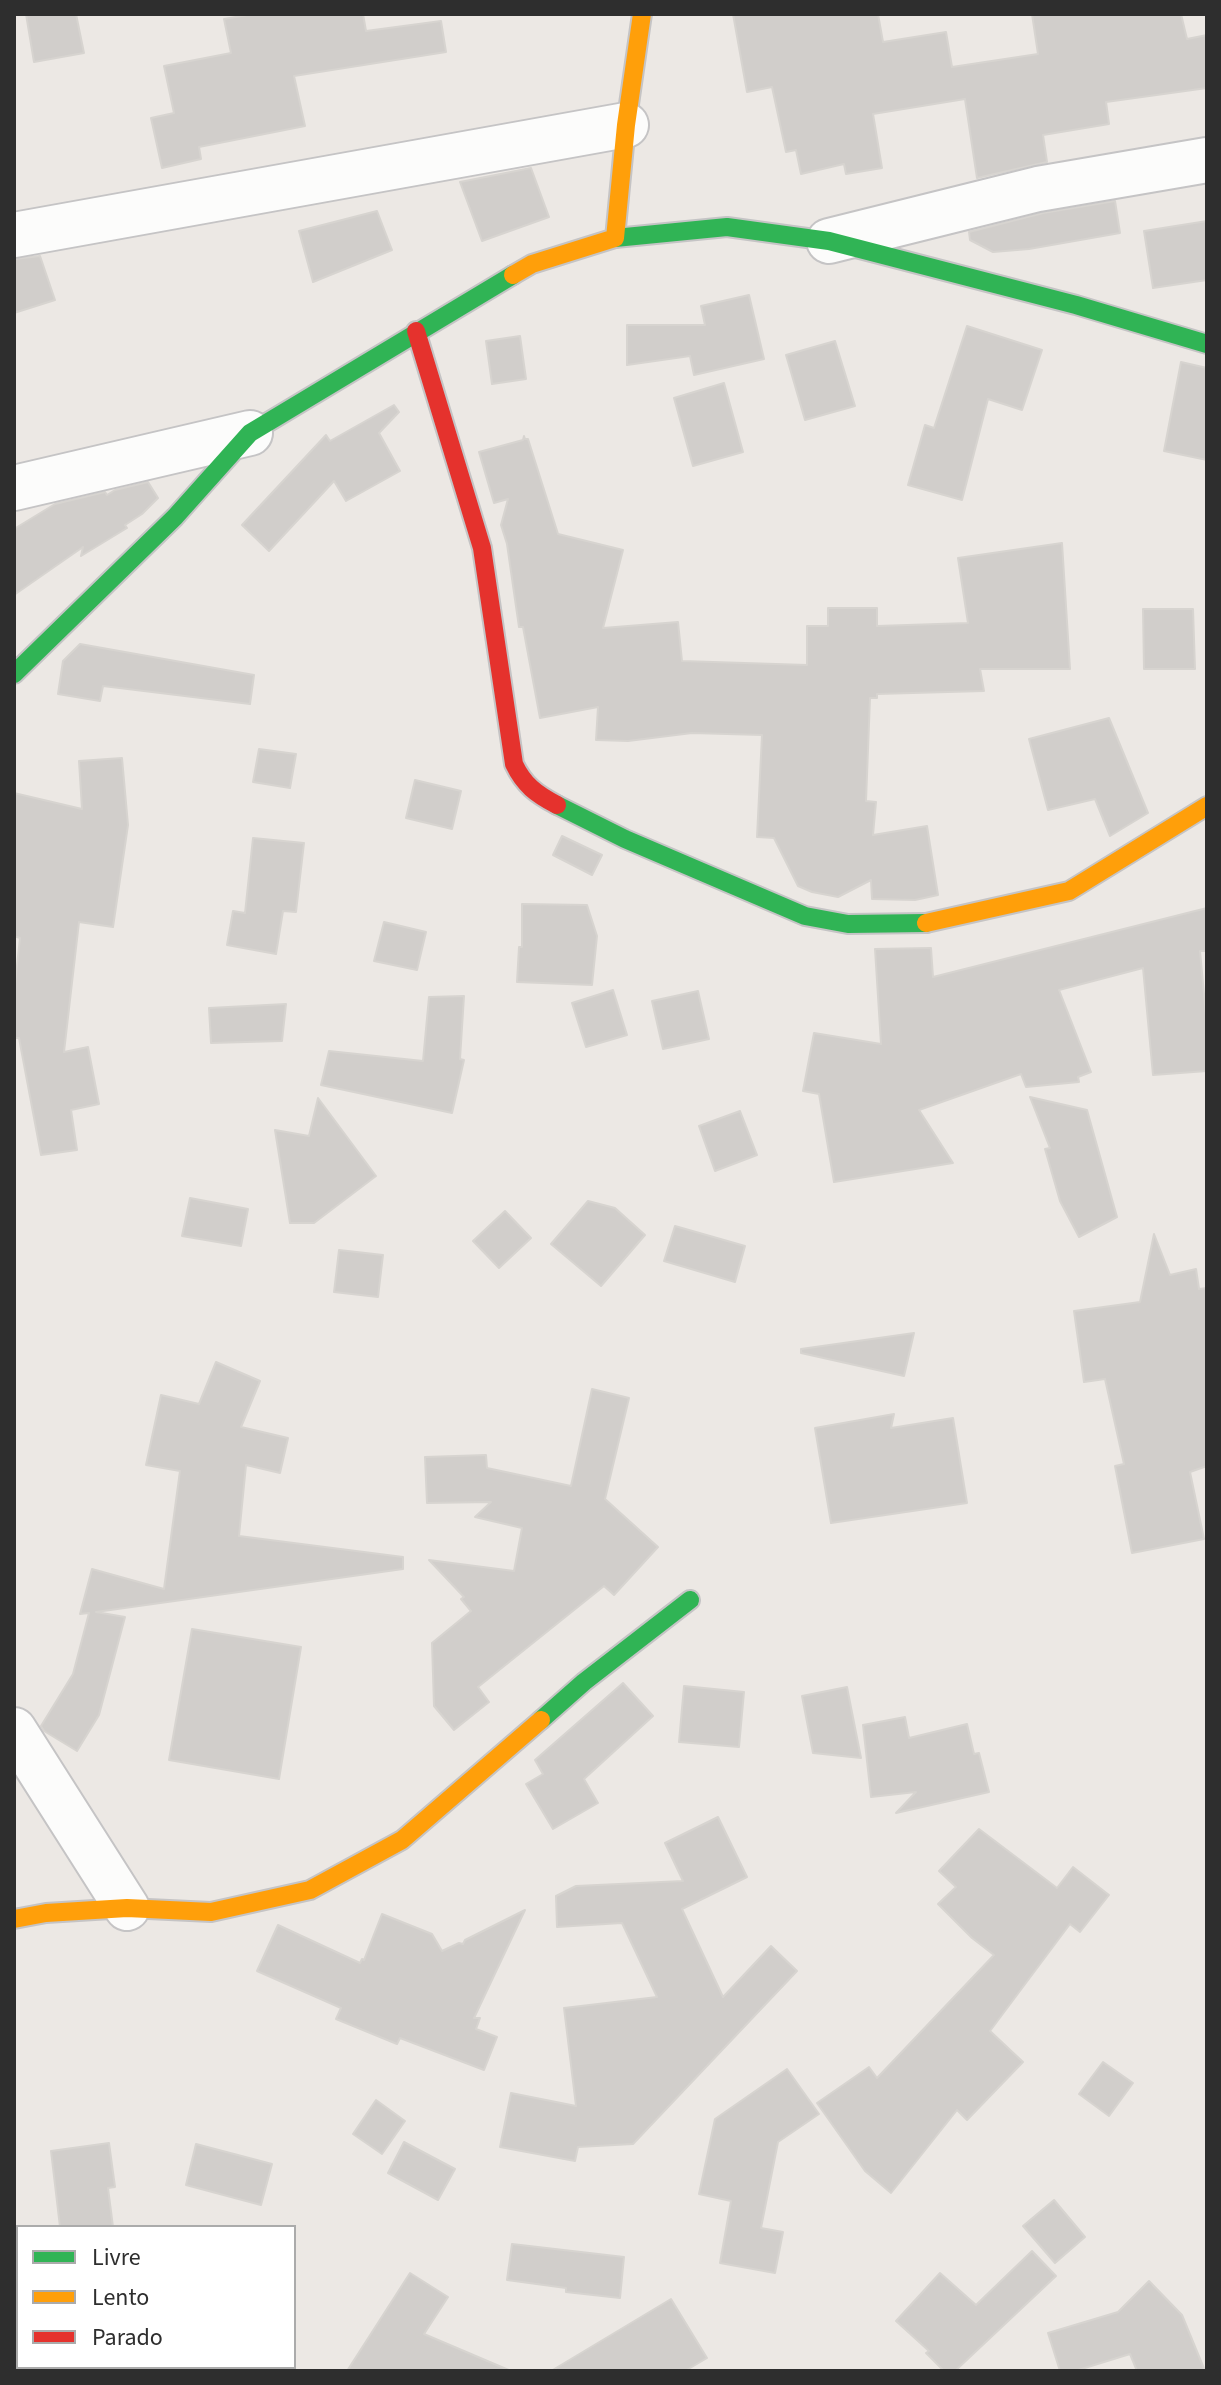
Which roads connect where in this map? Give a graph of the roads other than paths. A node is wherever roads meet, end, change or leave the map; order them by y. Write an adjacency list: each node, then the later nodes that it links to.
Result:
1 (642, 14): 2 (street)
2 (626, 125): 4 (street); 5 (street)
3 (1207, 160): 6 (street)
4 (14, 235)
5 (615, 238): 6 (street); 7 (street)
6 (829, 241): 8 (street)
7 (416, 331): 9 (street); 12 (street)
8 (1207, 344)
9 (250, 433): 10 (street); 11 (street)
10 (14, 488)
11 (14, 674)
12 (1207, 806)
13 (690, 1600): 15 (street)
14 (14, 1730): 15 (street)
15 (127, 1908): 16 (street)
16 (14, 1919)

